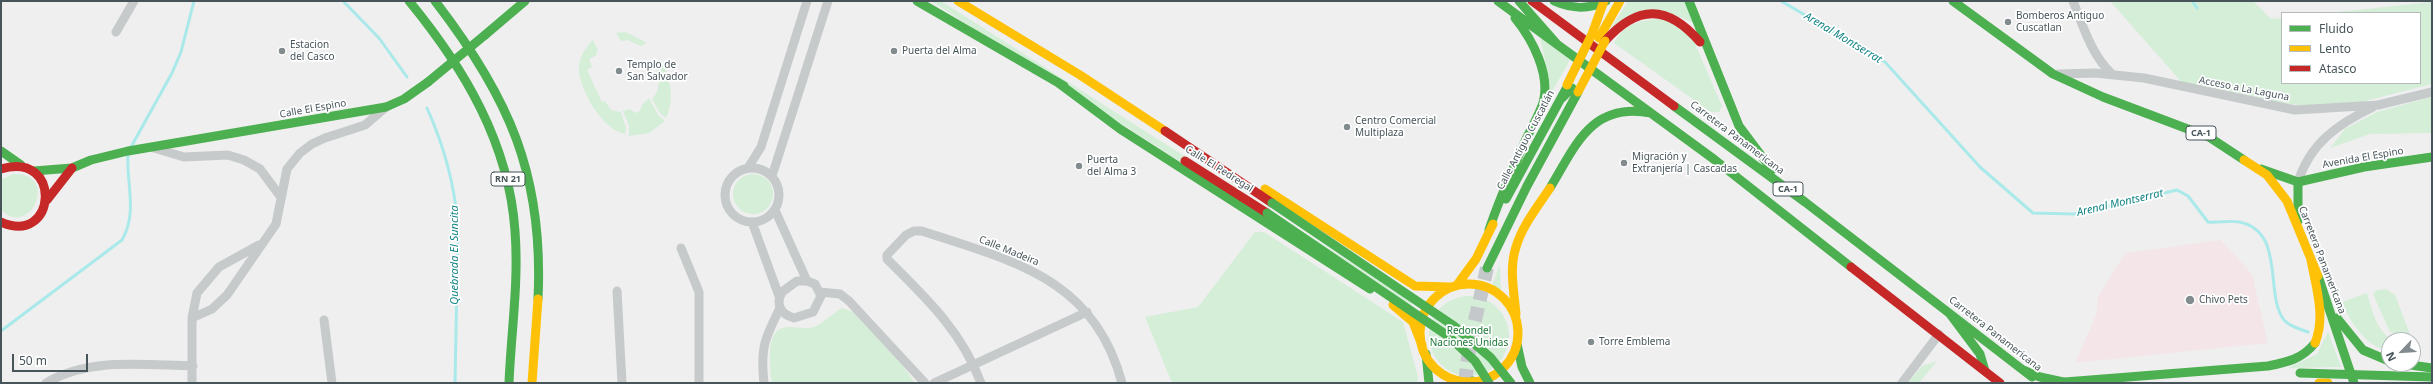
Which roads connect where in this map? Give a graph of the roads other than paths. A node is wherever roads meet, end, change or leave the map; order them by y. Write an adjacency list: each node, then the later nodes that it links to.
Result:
1 (134, 1): 18 (street)
2 (409, 1): 88 (main road, RN 21)
3 (435, 1): 89 (main road, RN 21)
4 (526, 1): 28 (main road, Calle El Espino, bridge)
5 (806, 1): 35 (street)
6 (828, 1): 39 (street)
7 (917, 1): 24 (main road, Calle El Pedregal)
8 (958, 1): 30 (main road, Calle El Pedregal)
9 (1498, 1): 20 (main road); 50 (main road)
10 (1519, 1): 20 (main road)
11 (1532, 1): 43 (main road, Carretera Panamericana / CA-1)
12 (1554, 1): 13 (main road)
13 (1605, 1): 25 (main road, Calle Antiguo Cuscatlán, bridge)
14 (1620, 1): 19 (main road)
15 (1689, 1): 21 (main road)
16 (1953, 1): 22 (main road, Carretera Panamericana / CA-1)
17 (2073, 1): 23 (street)
18 (116, 32)
19 (1602, 40): 21 (main road); 25 (main road, bridge)
20 (1556, 43): 29 (main road)
21 (1710, 57): 43 (main road)
22 (2053, 74): 23 (street, Acceso a La Laguna); 38 (main road, Carretera Panamericana / CA-1)
23 (2112, 74): 27 (street, Acceso a La Laguna)
24 (1057, 82): 68 (main road); 82 (main road, Calle El Pedregal, bridge)
25 (1573, 88): 50 (main road, Calle Antiguo Cuscatlán); 54 (main road)
26 (2432, 92): 27 (street, Acceso a La Laguna)
27 (2378, 105): 40 (street)
28 (386, 108): 31 (main road, Calle El Espino); 41 (street)
29 (1655, 114): 66 (main road); 67 (main road)
30 (1183, 144): 56 (main road); 98 (main road, Calle El Pedregal, bridge)
31 (154, 148): 34 (main road, Calle El Espino); 41 (street)
32 (1, 151): 37 (main road)
33 (2432, 157): 40 (main road, Avenida El Espino)
34 (72, 168): 37 (main road, Calle El Espino); 42 (main road)
35 (748, 168): 39 (street); 46 (street)
36 (1, 169): 37 (main road, Calle El Espino)
37 (31, 169): 42 (main road)
38 (2261, 169): 40 (main road); 47 (main road, Carretera Panamericana / CA-1)
39 (772, 176): 44 (street)
40 (2298, 182): 47 (main road)
41 (280, 196): 51 (street)
42 (47, 200): 49 (main road)
43 (1805, 202): 63 (main road, Carretera Panamericana / CA-1)
44 (775, 210): 46 (street); 55 (street)
45 (1, 222): 49 (main road)
46 (752, 222): 59 (street)
47 (2298, 223): 53 (main road, Carretera Panamericana / CA-1)
48 (1, 226): 49 (main road)
49 (11, 226)
50 (1489, 230): 56 (main road, Calle Antiguo Cuscatlán)
51 (261, 244): 64 (street); 64 (street)
52 (681, 248): 91 (street)
53 (2311, 260): 60 (main road, Carretera Panamericana / CA-1); 83 (main road)
54 (1487, 268)
55 (806, 281): 58 (street); 59 (street)
56 (1454, 286): 66 (main road); 68 (main road)
57 (617, 291): 90 (street)
58 (820, 292): 61 (street); 93 (street)
59 (780, 296): 61 (street)
60 (2329, 304): 71 (main road); 106 (main road, Carretera Panamericana / CA-1)
61 (780, 308): 92 (street)
62 (1087, 312): 72 (street); 72 (street, Calle Madeira); 96 (street, Calle Madeira)
63 (1950, 314): 76 (main road, Carretera Panamericana / CA-1); 77 (main road)
64 (192, 318): 73 (street)
65 (324, 320): 87 (street)
66 (1517, 325): 69 (main road)
67 (1939, 334): 77 (main road); 100 (street)
68 (1422, 344): 70 (main road)
69 (1517, 344): 82 (main road); 99 (main road)
70 (1426, 354): 81 (main road); 97 (main road)
71 (2381, 358)
72 (974, 365): 94 (street); 95 (street)
73 (193, 366): 85 (street); 86 (street)
74 (2421, 366): 75 (main road)
75 (2432, 368)
76 (2023, 370): 83 (main road); 102 (main road, Carretera Panamericana / CA-1)
77 (1985, 371): 101 (main road)
78 (2293, 374): 80 (main road, bridge)
79 (2277, 375): 84 (main road)
80 (2432, 377)
81 (1472, 382): 82 (main road)
82 (1487, 382)
83 (2066, 382)
84 (2153, 382): 103 (main road)
85 (46, 383)
86 (192, 383)
87 (332, 383)
88 (509, 383)
89 (532, 383)
90 (622, 383)
91 (699, 383)
92 (764, 383)
93 (925, 383)
94 (934, 383)
95 (981, 383)
96 (1122, 383)
97 (1429, 383)
98 (1511, 383)
99 (1530, 383)
100 (1902, 383)
101 (2000, 383)
102 (2041, 383)
103 (2140, 383)
104 (2319, 383): 105 (main road)
105 (2328, 383)
106 (2354, 383)

